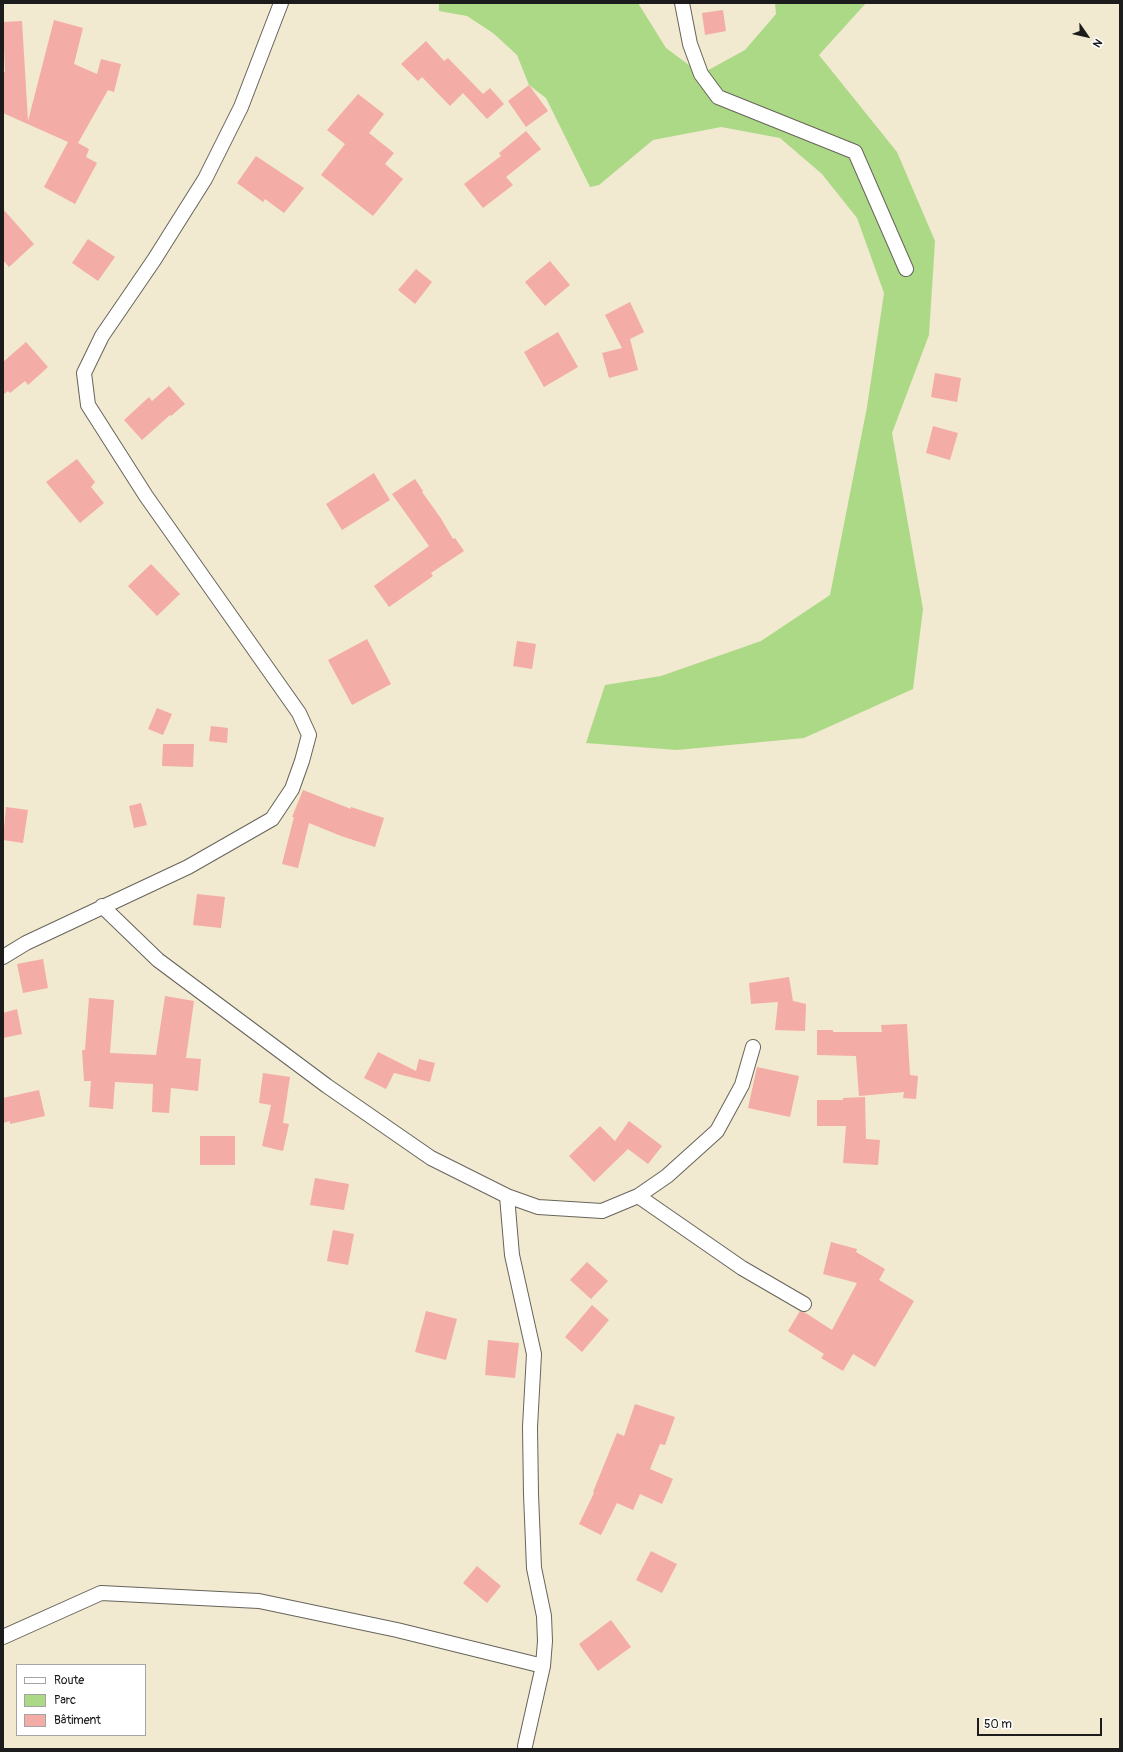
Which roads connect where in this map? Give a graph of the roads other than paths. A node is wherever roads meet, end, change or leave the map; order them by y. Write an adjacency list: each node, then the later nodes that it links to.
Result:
1 (281, 3): 4 (street)
2 (682, 3): 3 (street)
3 (906, 269)
4 (102, 906): 5 (street); 7 (street)
5 (3, 957)
6 (753, 1047): 8 (street)
7 (507, 1196): 8 (street); 11 (street)
8 (638, 1196): 9 (street)
9 (804, 1304)
10 (3, 1637): 11 (street)
11 (543, 1666): 12 (street)
12 (525, 1746)

